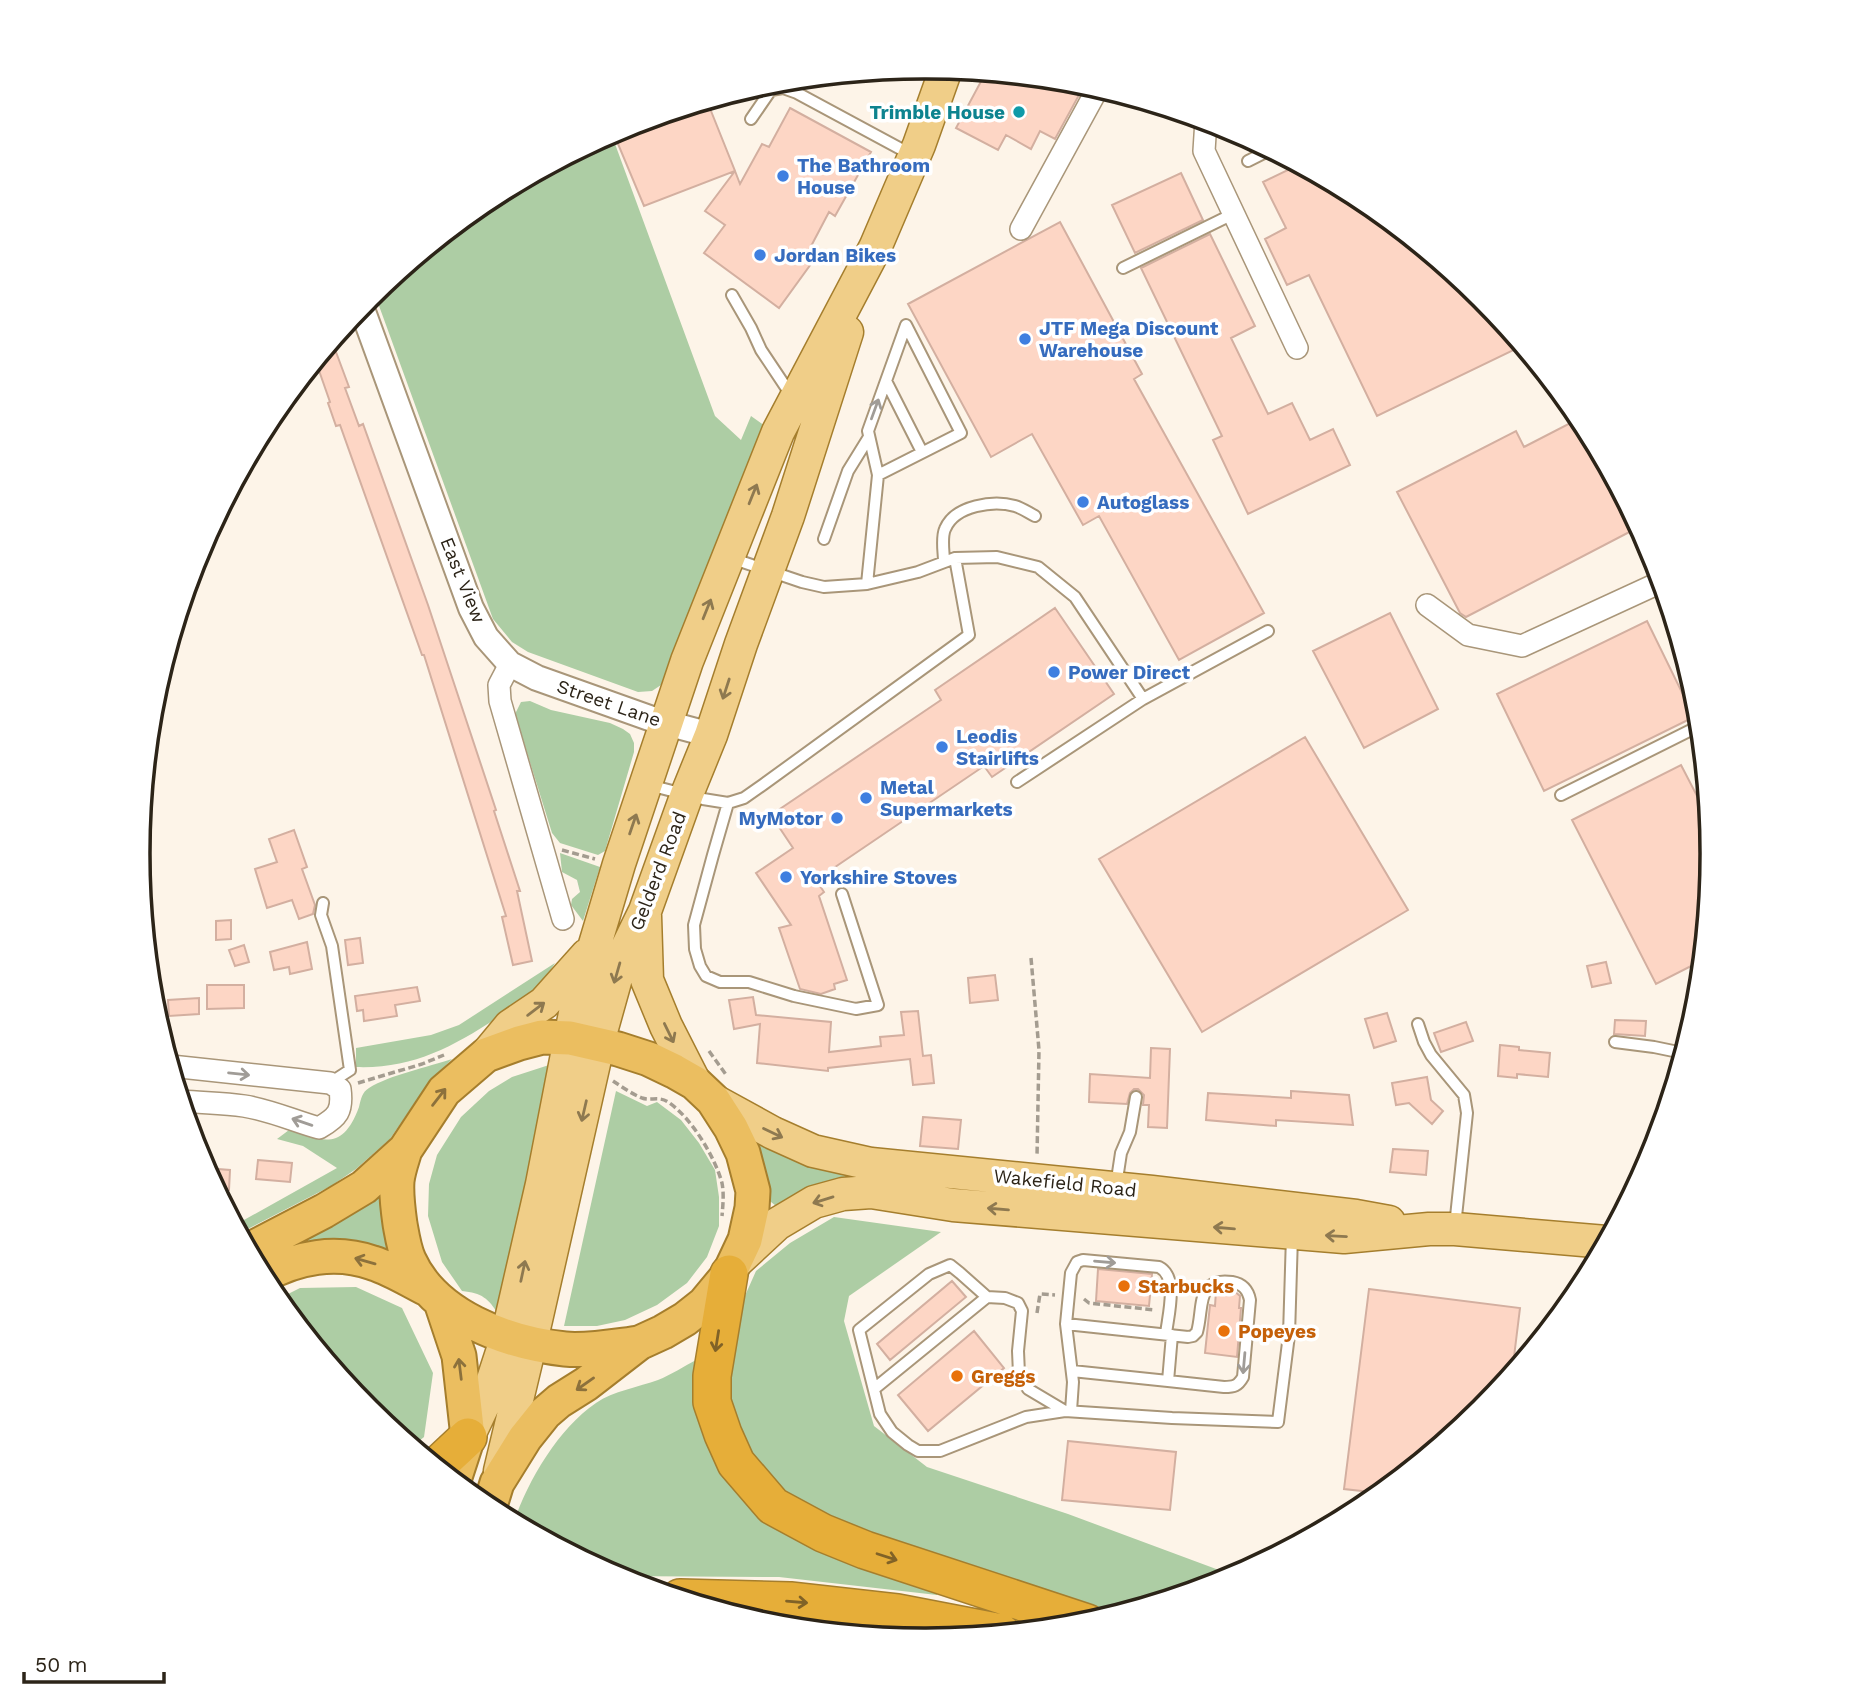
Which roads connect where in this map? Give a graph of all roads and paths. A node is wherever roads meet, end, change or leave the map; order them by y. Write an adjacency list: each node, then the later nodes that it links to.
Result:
1 (942, 79): 8 (main road, Gelderd Road)
2 (791, 91): 8 (lane)
3 (767, 95): 5 (lane)
4 (1093, 98): 11 (street)
5 (751, 119)
6 (1205, 132): 10 (street)
7 (1260, 155): 9 (lane)
8 (914, 156): 12 (main road, Gelderd Road)
9 (1248, 161)
10 (1234, 214): 13 (lane); 16 (street)
11 (1021, 229)
12 (875, 248): 18 (main road, Gelderd Road); 26 (main road, Gelderd Road)
13 (1123, 268)
14 (732, 295): 18 (lane)
15 (366, 318): 31 (street, East View)
16 (1297, 348)
17 (886, 382): 19 (lane, one-way to 17); 20 (lane); 20 (lane)
18 (794, 400): 24 (main road, Gelderd Road, one-way to 18)
19 (869, 437): 21 (lane); 23 (lane)
20 (922, 452): 21 (lane)
21 (878, 475): 27 (lane)
22 (1035, 516): 25 (lane)
23 (824, 539)
24 (728, 557): 26 (lane); 33 (main road, Gelderd Road, one-way to 24)
25 (950, 560): 27 (lane); 32 (lane); 40 (lane)
26 (768, 570): 27 (lane); 35 (main road, Gelderd Road, one-way to 35)
27 (867, 584)
28 (1652, 586): 29 (street)
29 (1427, 605)
30 (1268, 631): 32 (lane)
31 (510, 664): 33 (street, Street Lane); 41 (street)
32 (1143, 699): 36 (lane)
33 (665, 723): 35 (street, Street Lane); 37 (main road, Gelderd Road)
34 (1690, 731): 39 (lane)
35 (711, 734): 38 (main road, Gelderd Road)
36 (1017, 782)
37 (646, 784): 38 (lane); 47 (main road, Gelderd Road, one-way to 37)
38 (687, 794): 40 (lane); 45 (main road, Gelderd Road)
39 (1561, 795)
40 (729, 803): 43 (lane)
41 (541, 845): 42 (path); 46 (street)
42 (604, 861)
43 (842, 894)
44 (323, 903): 57 (lane)
45 (645, 911): 50 (main road, Gelderd Road, one-way to 50); 58 (main road, one-way to 58)
46 (564, 919)
47 (595, 946): 50 (main road, Gelderd Road); 54 (main road, one-way to 47)
48 (1031, 958): 62 (path)
49 (1418, 1024): 66 (lane)
50 (585, 1041): 54 (highway); 58 (highway); 77 (main road, Gelderd Road)
51 (1615, 1042): 52 (lane)
52 (1674, 1051)
53 (452, 1052): 57 (path)
54 (486, 1055): 61 (highway, one-way to 54)
55 (181, 1067): 57 (street, one-way to 57)
56 (612, 1080): 65 (path)
57 (335, 1086): 60 (street, one-way to 60)
58 (704, 1091): 62 (main road, Wakefield Road, one-way to 62); 69 (highway)
59 (1136, 1097): 63 (lane)
60 (191, 1102)
61 (405, 1150): 67 (highway); 72 (highway)
62 (1037, 1180): 63 (main road, Wakefield Road)
63 (1115, 1188): 64 (main road, Wakefield Road)
64 (1293, 1221): 66 (main road, Wakefield Road); 69 (main road, Wakefield Road, one-way to 69); 82 (lane)
65 (722, 1222)
66 (1442, 1229): 68 (main road, Wakefield Road)
67 (257, 1246)
68 (1590, 1250)
69 (732, 1268): 78 (highway); 88 (highway, one-way to 88)
70 (273, 1271): 72 (highway, one-way to 70)
71 (1040, 1294): 73 (path)
72 (434, 1295): 77 (highway); 83 (highway, Gelderd Road, one-way to 72)
73 (1056, 1296)
74 (987, 1297): 81 (lane); 81 (lane); 82 (lane)
75 (1066, 1324): 76 (lane); 76 (lane, one-way to 76); 79 (lane)
76 (1169, 1335): 80 (lane); 80 (lane, one-way to 80)
77 (519, 1340): 78 (highway); 83 (main road, Gelderd Road); 86 (main road, Gelderd Road)
78 (639, 1343): 86 (highway, one-way to 86)
79 (1072, 1371): 80 (lane); 82 (lane)
80 (1168, 1381)
81 (874, 1389): 82 (lane)
82 (1068, 1411)
83 (468, 1437): 84 (highway); 85 (highway, Gelderd Road)
84 (443, 1460)
85 (457, 1471)
86 (493, 1496)
87 (715, 1599): 89 (highway, one-way to 89)
88 (1063, 1615)
89 (970, 1627)

